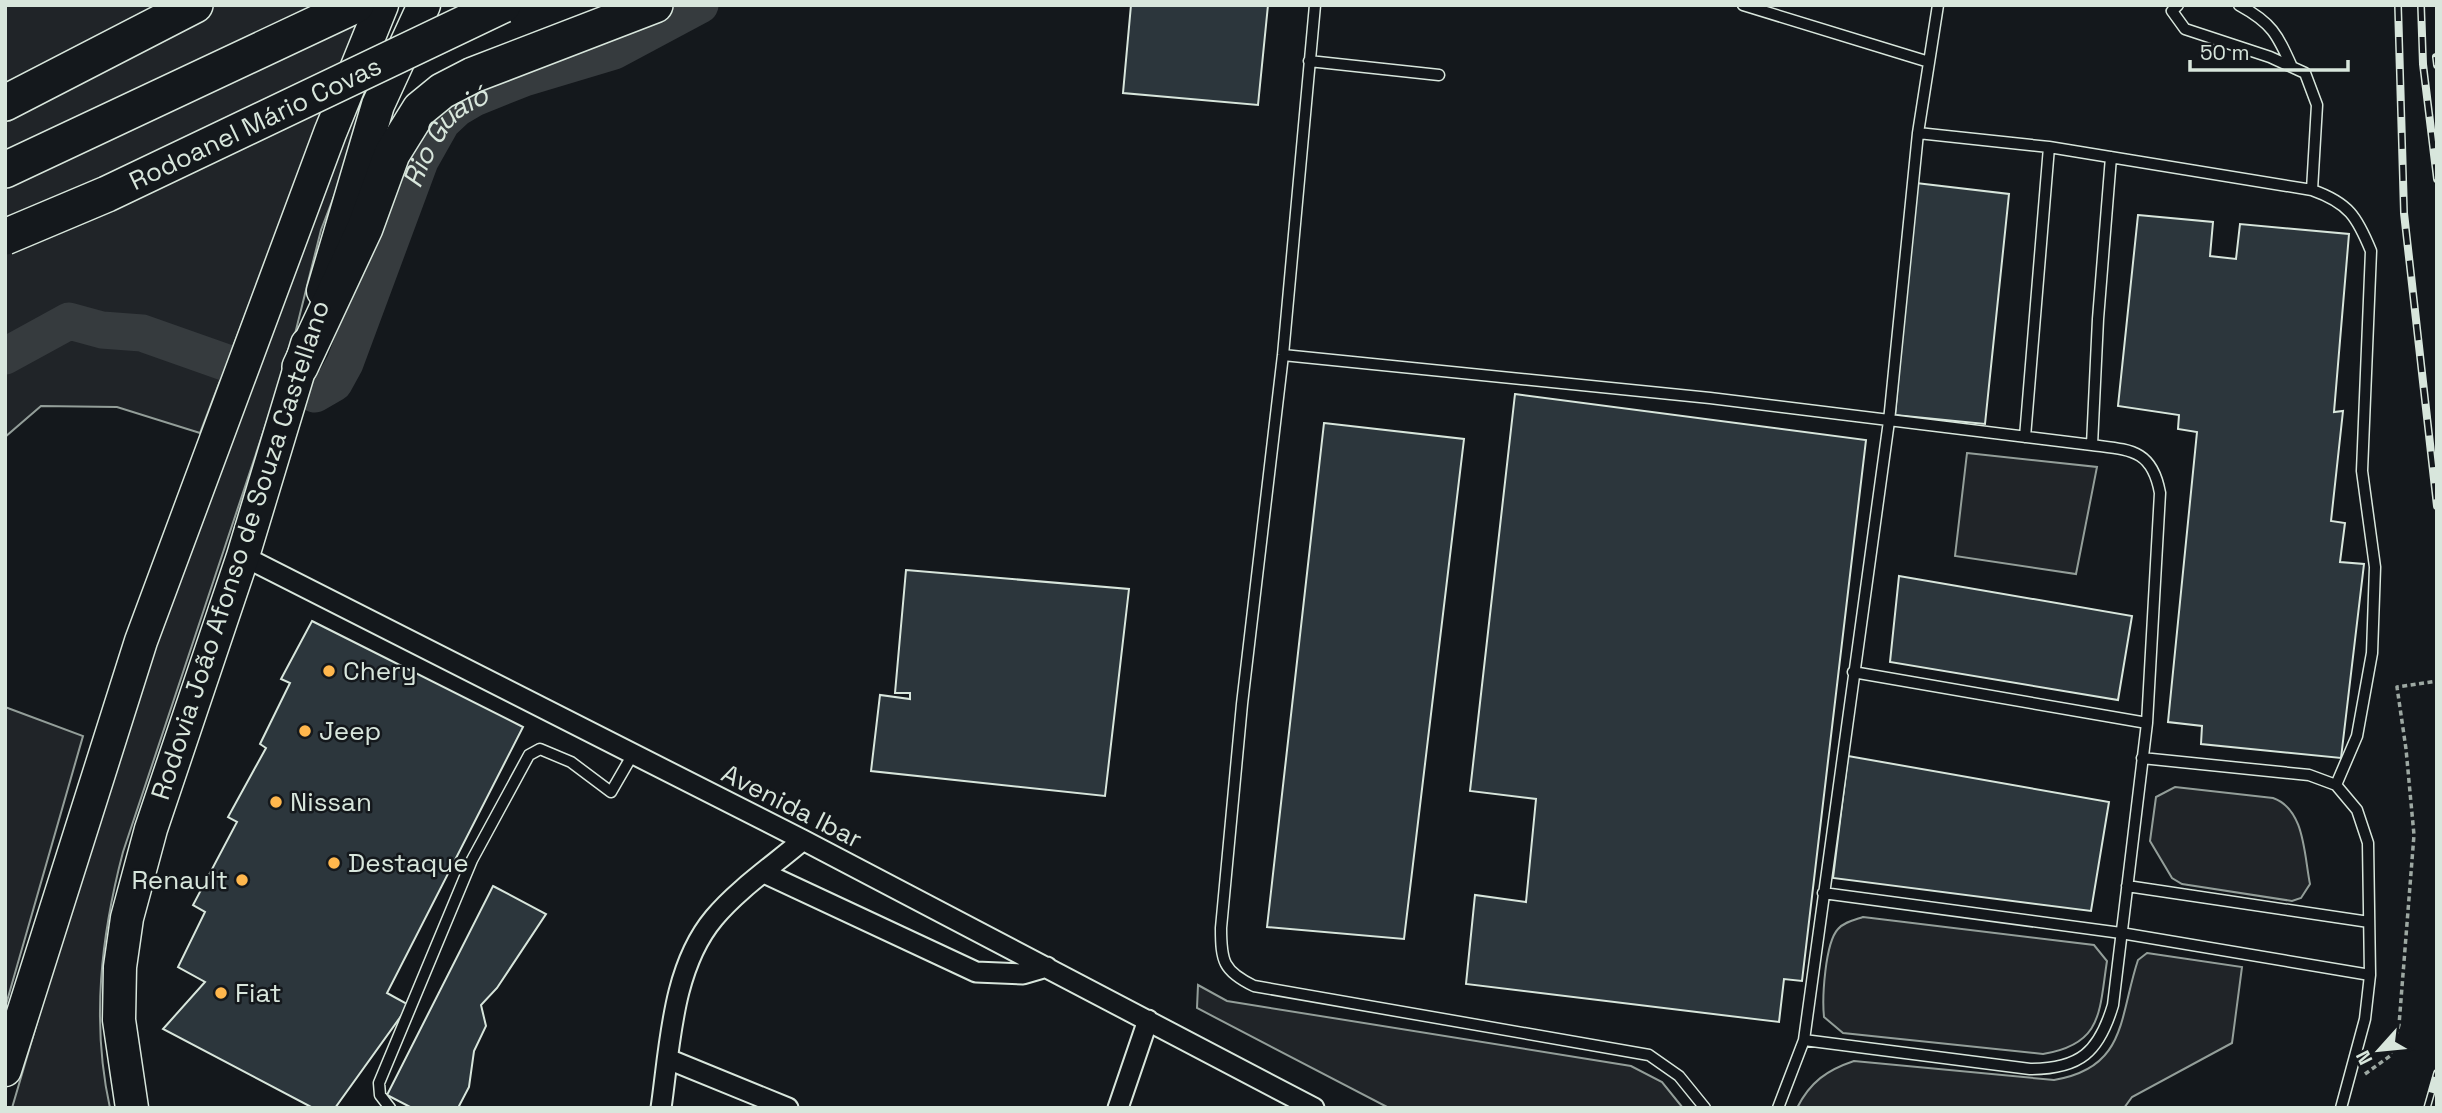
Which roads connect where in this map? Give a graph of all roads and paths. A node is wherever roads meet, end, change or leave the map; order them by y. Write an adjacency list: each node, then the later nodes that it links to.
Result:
1 (194, 5): 16 (highway)
2 (356, 5): 20 (highway)
3 (382, 5): 46 (highway, Rodovia João Afonso de Souza Castellano)
4 (424, 5): 24 (highway, Rodovia João Afonso de Souza Castellano)
5 (503, 5): 22 (highway, Rodoanel Mário Covas, bridge)
6 (655, 5): 24 (highway)
7 (1315, 5): 12 (lane)
8 (1743, 5): 13 (lane)
9 (1938, 5): 13 (lane)
10 (2178, 5): 14 (lane)
11 (2239, 5): 14 (lane)
12 (1308, 61): 15 (lane); 23 (lane)
13 (1929, 62): 17 (lane)
14 (2292, 67): 21 (lane)
15 (1439, 75)
16 (5, 103)
17 (1918, 133): 18 (lane); 25 (lane)
18 (2049, 148): 19 (lane); 26 (lane)
19 (2111, 157): 21 (lane); 27 (lane)
20 (5, 170)
21 (2312, 190): 34 (lane)
22 (5, 237)
23 (1283, 355): 25 (lane); 54 (lane)
24 (300, 367): 28 (highway, Rodovia João Afonso de Souza Castellano)
25 (1889, 421): 26 (lane); 29 (lane)
26 (2025, 437): 27 (lane)
27 (2092, 444): 31 (lane)
28 (243, 556): 32 (street, Avenida Ibar); 48 (highway, Rodovia João Afonso de Souza Castellano)
29 (1853, 672): 31 (lane); 38 (lane)
30 (2437, 681): 47 (path)
31 (2147, 723): 33 (lane)
32 (633, 754): 35 (street, Avenida Ibar); 49 (lane)
33 (2142, 758): 34 (lane); 37 (lane)
34 (2336, 785): 39 (lane)
35 (803, 840): 36 (street); 41 (street, Avenida Ibar)
36 (764, 873): 41 (street); 45 (street)
37 (2127, 886): 39 (lane); 40 (lane)
38 (1823, 893): 40 (lane); 44 (lane)
39 (2369, 922): 42 (lane)
40 (2121, 933): 42 (lane); 44 (lane)
41 (1047, 967): 43 (street, Avenida Ibar)
42 (2370, 975): 47 (lane)
43 (1148, 1020): 52 (street); 53 (street, Avenida Ibar)
44 (1804, 1041): 55 (lane)
45 (668, 1059): 50 (street); 51 (street)
46 (5, 1070)
47 (2349, 1085): 56 (lane)
48 (132, 1108)
49 (390, 1108)
50 (661, 1108)
51 (788, 1108)
52 (1118, 1108)
53 (1314, 1108)
54 (1705, 1108)
55 (1778, 1108)
56 (2341, 1108)

